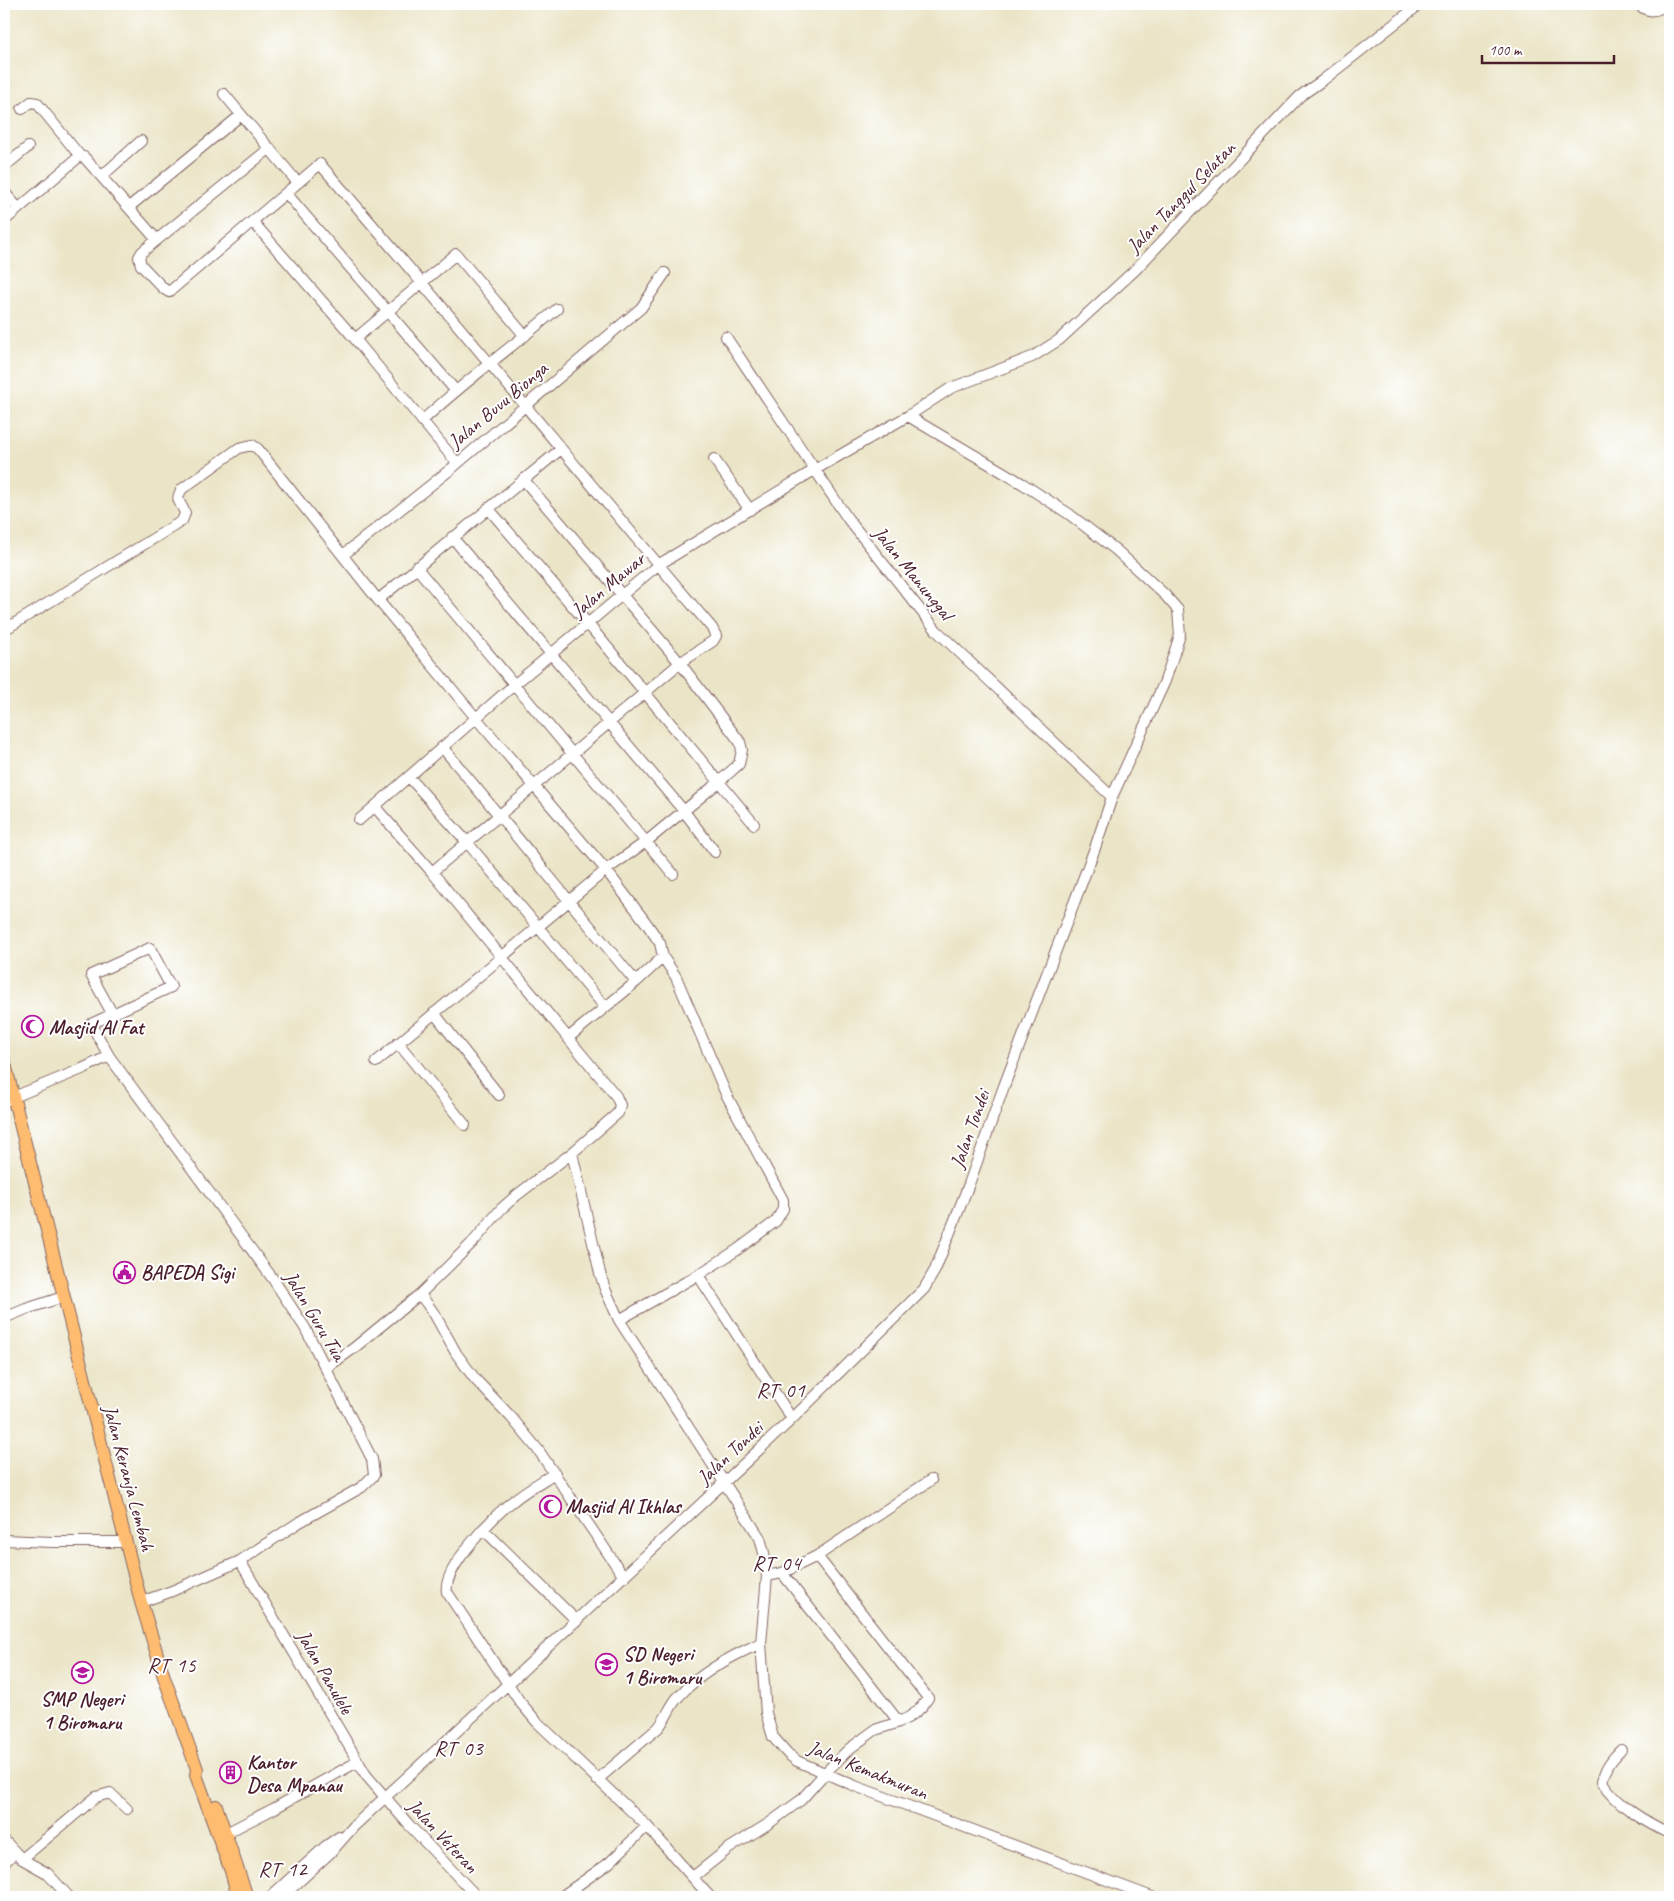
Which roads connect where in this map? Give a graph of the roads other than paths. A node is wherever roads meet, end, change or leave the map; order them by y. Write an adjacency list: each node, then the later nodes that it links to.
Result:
1 (1420, 4): 31 (street, Jalan Tanggul Selatan)
2 (1638, 4): 3 (street)
3 (1667, 4)
4 (224, 94): 6 (street)
5 (22, 108): 10 (street)
6 (242, 115): 9 (street); 16 (street)
7 (140, 141): 12 (street)
8 (28, 147): 11 (street)
9 (270, 148): 13 (street); 20 (street)
10 (80, 156): 12 (street); 17 (street)
11 (4, 167)
12 (102, 176): 16 (street)
13 (298, 183): 15 (street); 22 (street)
14 (4, 192): 17 (street)
15 (286, 193): 19 (street); 24 (street)
16 (129, 207): 20 (street)
17 (18, 208): 18 (street)
18 (4, 221)
19 (253, 222): 20 (street); 27 (street)
20 (157, 240)
21 (665, 273): 30 (street, Jalan Buvu Bionga)
22 (423, 282): 24 (street); 25 (street); 28 (street)
23 (557, 309): 25 (street)
24 (387, 313): 27 (street); 29 (street)
25 (525, 336): 28 (street)
26 (726, 337): 36 (street, Jalan Manunggal)
27 (355, 339): 32 (street)
28 (490, 364): 29 (street); 30 (street)
29 (455, 390): 32 (street)
30 (524, 405): 33 (street); 35 (street, Jalan Buvu Bionga)
31 (908, 416): 36 (street, Jalan Mawar); 59 (street, Jalan Tondei)
32 (422, 421): 35 (street)
33 (561, 449): 37 (street); 42 (street)
34 (714, 459): 39 (street)
35 (457, 463): 41 (street, Jalan Buvu Bionga)
36 (816, 469): 39 (street, Jalan Mawar); 59 (street, Jalan Manunggal)
37 (523, 479): 38 (street); 44 (street)
38 (488, 508): 40 (street); 46 (street)
39 (750, 510): 42 (street, Jalan Mawar)
40 (452, 538): 43 (street); 48 (street)
41 (343, 555): 45 (street); 47 (street)
42 (658, 565): 44 (street, Jalan Mawar); 49 (street)
43 (416, 567): 45 (street); 50 (street)
44 (622, 595): 46 (street, Jalan Mawar); 49 (street)
45 (378, 600): 52 (street)
46 (588, 624): 48 (street, Jalan Mawar); 51 (street)
47 (4, 630)
48 (552, 654): 50 (street, Jalan Mawar); 53 (street)
49 (680, 664): 51 (street); 57 (street)
50 (515, 684): 52 (street, Jalan Mawar); 55 (street)
51 (646, 694): 53 (street); 57 (street)
52 (476, 718): 54 (street, Jalan Mawar); 58 (street)
53 (610, 723): 55 (street); 61 (street)
54 (442, 747): 56 (street, Jalan Mawar); 62 (street)
55 (573, 753): 58 (street); 66 (street)
56 (409, 776): 60 (street, Jalan Mawar); 65 (street)
57 (719, 782): 61 (street); 64 (street)
58 (534, 787): 62 (street); 68 (street)
59 (1112, 797): 94 (street, Jalan Tondei)
60 (375, 807): 63 (street, Jalan Mawar); 69 (street)
61 (683, 810): 66 (street); 67 (street)
62 (500, 815): 65 (street); 71 (street)
63 (359, 820)
64 (754, 824)
65 (466, 841): 69 (street); 72 (street)
66 (647, 841): 68 (street); 70 (street)
67 (715, 852)
68 (606, 870): 71 (street); 74 (street)
69 (432, 872): 73 (street)
70 (673, 874)
71 (569, 902): 72 (street); 75 (street)
72 (538, 928): 73 (street); 76 (street)
73 (501, 957): 77 (street); 79 (street)
74 (663, 957): 75 (street); 88 (street)
75 (636, 982): 76 (street)
76 (605, 1006): 79 (street)
77 (434, 1013): 80 (street); 84 (street)
78 (113, 1015): 78 (street); 81 (street, Jalan Guru Tua)
79 (568, 1038): 87 (street)
80 (398, 1043): 83 (street); 86 (street)
81 (109, 1056): 85 (street); 93 (street, Jalan Guru Tua)
82 (4, 1060): 85 (main road, Jalan Keranja Lembah)
83 (376, 1062)
84 (500, 1095)
85 (8, 1099): 90 (main road, Jalan Keranja Lembah)
86 (465, 1125)
87 (572, 1153): 89 (street); 92 (street, Jalan Kemakmuran)
88 (698, 1275): 92 (street); 94 (street)
89 (420, 1294): 93 (street); 95 (street)
90 (63, 1297): 91 (street); 100 (main road, Jalan Keranja Lembah)
91 (4, 1318)
92 (619, 1320): 97 (street, Jalan Kemakmuran)
93 (326, 1368): 102 (street, Jalan Guru Tua)
94 (792, 1419): 97 (street, Jalan Tondei)
95 (555, 1473): 98 (street); 105 (street)
96 (931, 1480): 101 (street)
97 (724, 1482): 104 (street, Jalan Kemakmuran); 105 (street, Jalan Tondei)
98 (483, 1529): 107 (street); 109 (street)
99 (4, 1540): 100 (street)
100 (126, 1542): 106 (main road, Jalan Keranja Lembah)
101 (817, 1556): 103 (street); 110 (street)
102 (240, 1561): 106 (street, Jalan Guru Tua); 112 (street, Jalan Panulele)
103 (782, 1573): 104 (street); 110 (street)
104 (767, 1576): 108 (street, Jalan Kemakmuran)
105 (624, 1577): 107 (street, Jalan Tondei)
106 (141, 1602): 113 (main road, Jalan Keranja Lembah)
107 (577, 1621): 109 (street, Jalan Tondei)
108 (761, 1643): 114 (street, Jalan Kemakmuran); 115 (street)
109 (508, 1684): 115 (street); 116 (street, Jalan Tondei)
110 (899, 1722): 114 (street)
111 (1621, 1750): 121 (street)
112 (357, 1762): 116 (street, Jalan Panulele); 120 (street)
113 (197, 1768): 120 (main road); 127 (main road, Jalan Keranja Lembah)
114 (824, 1773): 125 (street); 134 (street, Jalan Kemakmuran)
115 (597, 1780): 119 (street)
116 (384, 1798): 118 (street, Jalan Tondei); 131 (street, Jalan Veteran)
117 (128, 1809): 123 (street)
118 (354, 1826): 129 (street); 130 (street, Jalan Tondei)
119 (647, 1826): 125 (street); 132 (street)
120 (226, 1833): 128 (main road)
121 (1670, 1834)
122 (4, 1840): 123 (street)
123 (19, 1856): 124 (street); 126 (street)
124 (4, 1863)
125 (693, 1877): 133 (street)
126 (68, 1897)
127 (238, 1897)
128 (248, 1897)
129 (270, 1897)
130 (282, 1897)
131 (477, 1897)
132 (561, 1897)
133 (710, 1897)
134 (1150, 1897)

